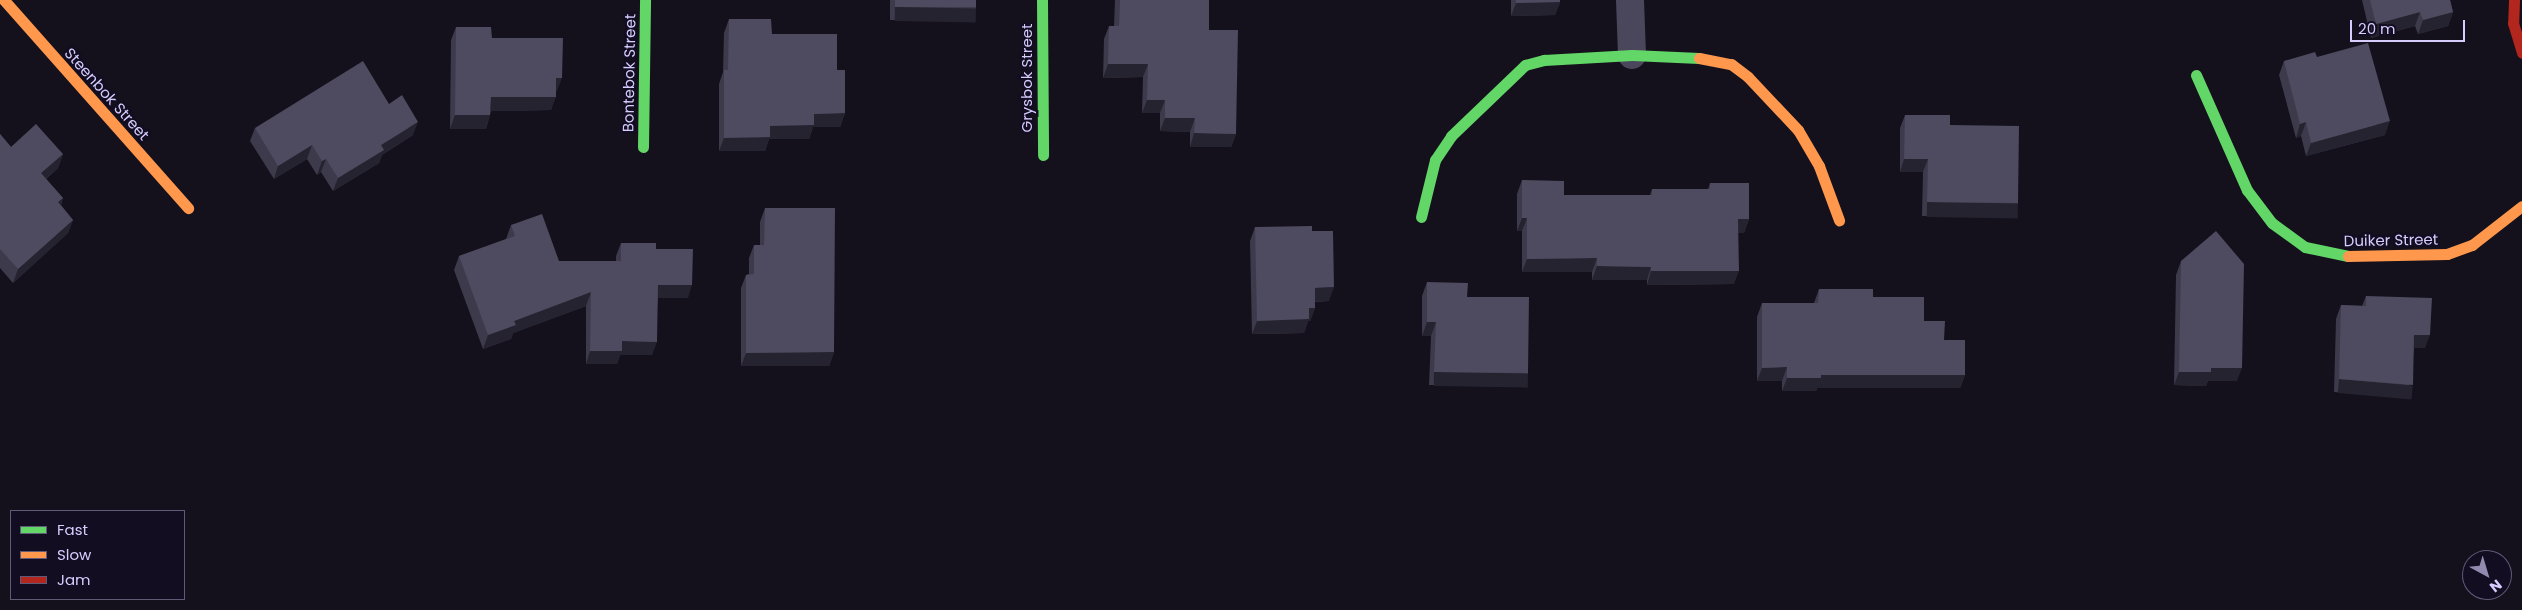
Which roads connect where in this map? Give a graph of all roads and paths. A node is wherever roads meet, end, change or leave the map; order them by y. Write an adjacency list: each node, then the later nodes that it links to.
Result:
1 (4, 0): 12 (street, Steenbok Street)
2 (645, 0): 9 (street, Bontebok Street)
3 (1042, 0): 10 (street, Grysbok Street)
4 (1630, 0): 7 (street)
5 (2514, 0): 6 (street)
6 (2522, 53)
7 (1632, 55): 13 (street); 14 (street)
8 (2196, 75): 11 (street, Duiker Street)
9 (643, 147)
10 (1043, 155)
11 (2522, 206)
12 (188, 208)
13 (1422, 217)
14 (1839, 220)

